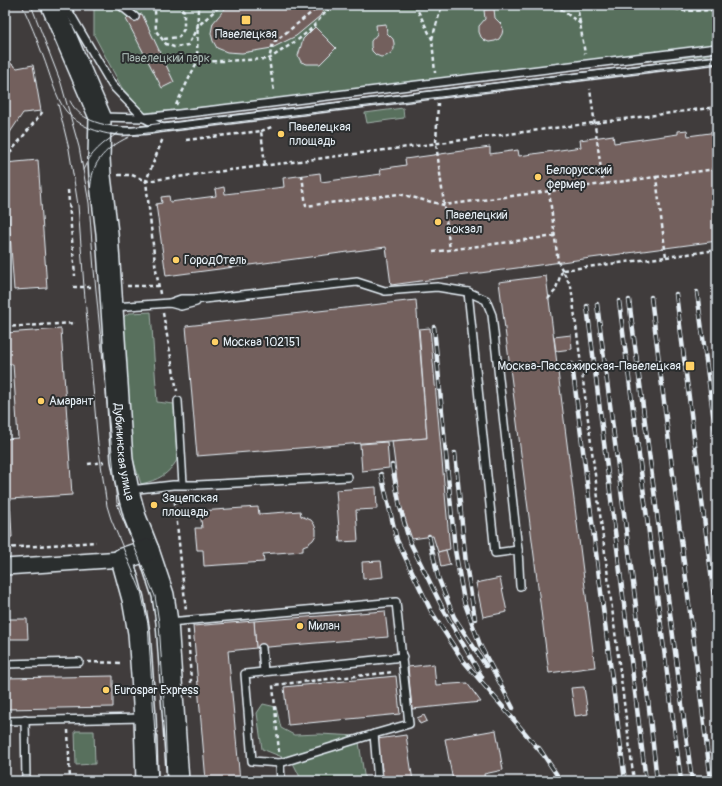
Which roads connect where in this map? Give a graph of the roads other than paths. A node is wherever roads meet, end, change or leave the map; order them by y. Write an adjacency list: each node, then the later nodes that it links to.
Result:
1 (52, 5): 8 (main road)
2 (65, 5): 7 (lane)
3 (120, 5): 4 (lane)
4 (135, 17)
5 (717, 48): 7 (lane)
6 (717, 60): 9 (lane)
7 (144, 118): 8 (lane); 9 (lane)
8 (101, 123): 9 (lane); 11 (main road, Дубининская улица)
9 (164, 128)
10 (468, 292): 11 (lane); 17 (lane); 17 (lane)
11 (112, 308): 15 (main road, Дубининская улица)
12 (178, 401): 14 (lane)
13 (348, 477): 14 (lane)
14 (183, 484): 15 (lane)
15 (128, 491): 16 (main road, Дубининская улица)
16 (148, 550): 18 (main road); 21 (main road, Дубининская улица)
17 (518, 550): 20 (lane)
18 (122, 559): 19 (street); 27 (main road)
19 (5, 567)
20 (520, 586)
21 (167, 622): 23 (lane); 34 (main road, Дубининская улица)
22 (262, 648): 26 (lane)
23 (403, 657): 26 (lane); 30 (lane)
24 (78, 662): 25 (lane)
25 (5, 664)
26 (264, 672): 31 (lane)
27 (145, 718): 28 (lane); 33 (main road)
28 (25, 720): 29 (lane); 32 (lane)
29 (5, 721)
30 (374, 734): 31 (lane); 36 (lane)
31 (280, 763): 35 (lane)
32 (26, 781)
33 (147, 781)
34 (178, 781)
35 (281, 781)
36 (378, 781)

